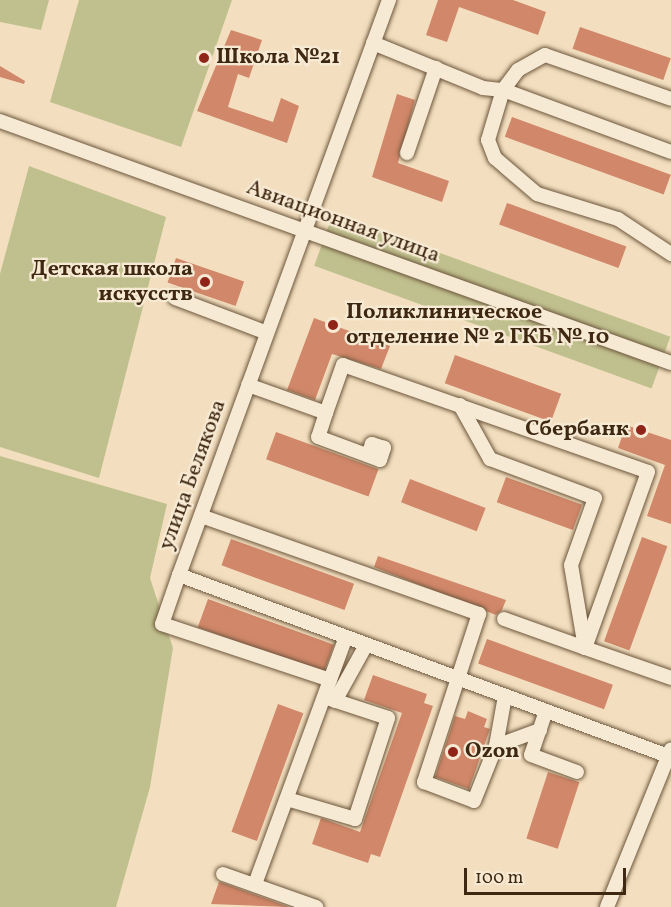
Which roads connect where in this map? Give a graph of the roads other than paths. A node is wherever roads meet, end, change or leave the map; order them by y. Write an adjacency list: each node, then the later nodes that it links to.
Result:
1 (389, 0): 2 (street, улица Белякова)
2 (373, 43): 3 (street); 9 (street, улица Белякова)
3 (436, 69): 4 (street); 8 (street)
4 (503, 90): 5 (street); 7 (street); 10 (street)
5 (671, 99)
6 (0, 121): 9 (street, Авиационная улица)
7 (671, 152)
8 (407, 153)
9 (304, 230): 12 (street, улица Белякова); 13 (street, Авиационная улица)
10 (671, 254)
11 (175, 298): 12 (street)
12 (267, 333): 14 (street, улица Белякова)
13 (671, 363)
14 (248, 385): 16 (street); 18 (street, улица Белякова)
15 (460, 405): 16 (street); 23 (street); 23 (street)
16 (326, 413): 17 (street)
17 (368, 455)
18 (201, 516): 19 (street, улица Белякова); 24 (street)
19 (179, 575): 21 (street, улица Белякова); 26 (street)
20 (504, 619): 23 (street)
21 (346, 637): 22 (street, улица Белякова); 26 (street)
22 (366, 645): 24 (street, улица Белякова); 28 (street)
23 (585, 648): 25 (street)
24 (455, 677): 27 (street, улица Белякова); 31 (street)
25 (671, 678)
26 (330, 680): 28 (street)
27 (505, 696): 29 (street, улица Белякова); 31 (street)
28 (329, 699): 34 (street); 34 (street)
29 (546, 711): 30 (street); 32 (street, улица Белякова)
30 (540, 730): 31 (street); 33 (street)
31 (496, 746)
32 (670, 753): 38 (street, улица Белякова)
33 (577, 772)
34 (287, 799): 36 (street)
35 (223, 874): 36 (street)
36 (255, 884): 37 (street)
37 (316, 907)
38 (607, 907)

